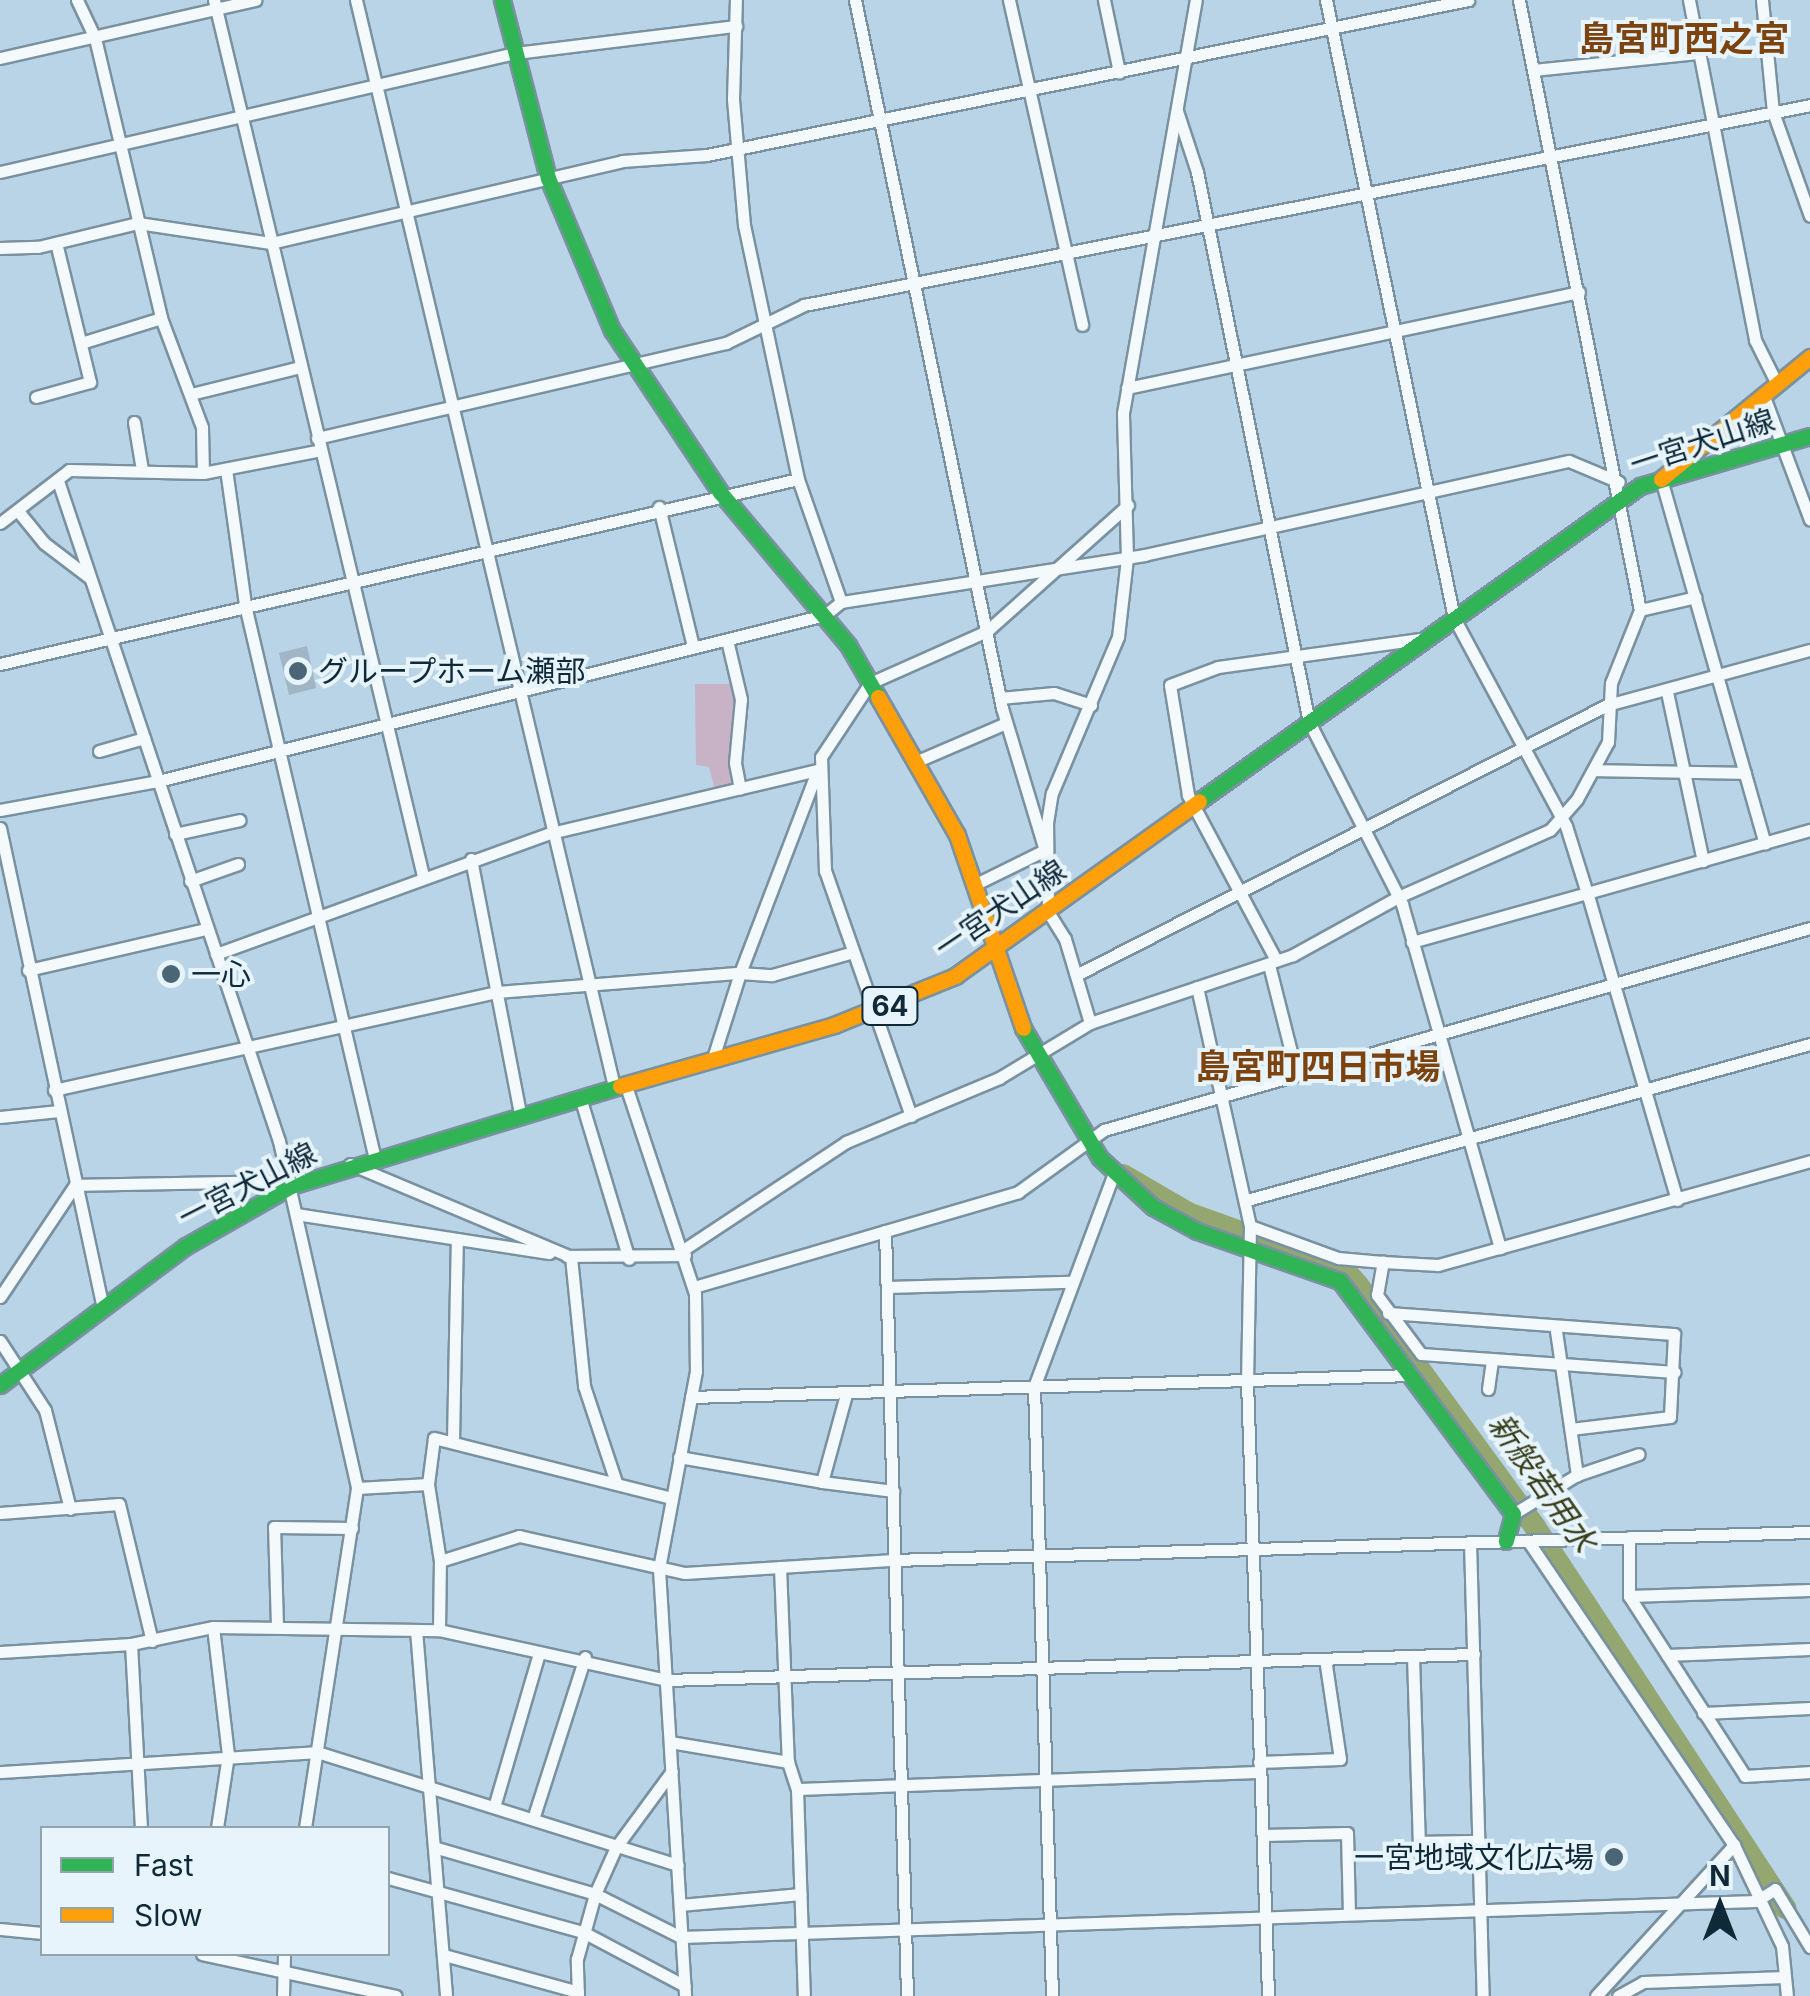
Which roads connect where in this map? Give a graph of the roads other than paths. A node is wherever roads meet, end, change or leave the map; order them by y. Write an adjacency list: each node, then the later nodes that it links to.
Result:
1 (76, 0): 19 (street)
2 (255, 0): 16 (street)
3 (356, 0): 26 (street)
4 (502, 0): 20 (street)
5 (855, 0): 32 (street)
6 (1009, 0): 27 (street)
7 (1104, 0): 25 (street)
8 (1196, 0): 23 (street)
9 (1326, 0): 18 (street)
10 (1468, 0): 15 (street)
11 (1519, 0): 24 (street)
12 (1689, 0): 21 (street)
13 (1762, 0): 30 (street)
14 (740, 1): 17 (street)
15 (1450, 2): 18 (street)
16 (215, 5): 19 (street); 31 (street)
17 (736, 26): 20 (street); 35 (street)
18 (1332, 27): 23 (street); 39 (street)
19 (96, 38): 22 (street); 34 (street)
20 (514, 53): 26 (street); 38 (street)
21 (1699, 53): 24 (street); 33 (street)
22 (0, 58)
23 (1186, 58): 25 (street); 29 (street)
24 (1534, 70): 36 (street)
25 (1119, 72): 27 (street)
26 (378, 89): 31 (street); 40 (street)
27 (1028, 90): 32 (street); 48 (street)
28 (1810, 105): 30 (street)
29 (1177, 111): 42 (street); 44 (street)
30 (1773, 112): 33 (street); 41 (street)
31 (242, 120): 34 (street); 46 (street)
32 (881, 120): 35 (street); 49 (street)
33 (1712, 125): 36 (street); 60 (street)
34 (122, 148): 37 (street); 43 (street)
35 (735, 150): 38 (street); 52 (street)
36 (1551, 152): 39 (street); 50 (street)
37 (0, 172)
38 (548, 178): 40 (street); 57 (street)
39 (1366, 189): 42 (street); 54 (street)
40 (407, 213): 46 (street); 65 (street)
41 (1810, 216)
42 (1207, 222): 44 (street); 58 (street)
43 (138, 223): 45 (street); 46 (street); 51 (street)
44 (1156, 233): 48 (street); 61 (street)
45 (56, 243): 47 (street); 55 (street)
46 (271, 244): 59 (street)
47 (0, 248)
48 (1066, 254): 49 (street); 53 (street)
49 (916, 285): 52 (street); 91 (street)
50 (1580, 292): 54 (street); 76 (street)
51 (162, 318): 55 (street); 62 (street)
52 (761, 320): 57 (street); 73 (street)
53 (1082, 325)
54 (1395, 332): 58 (street); 77 (street)
55 (80, 343): 64 (street)
56 (1810, 357): 60 (street)
57 (633, 362): 65 (street); 78 (street)
58 (1236, 366): 61 (street); 85 (street)
59 (300, 367): 62 (street); 68 (street)
60 (1776, 382): 63 (street)
61 (1127, 388): 80 (street)
62 (191, 394): 72 (street)
63 (1763, 394): 69 (street); 74 (street)
64 (36, 397)
65 (452, 405): 68 (street); 86 (street)
66 (134, 422): 70 (street)
67 (1810, 436): 69 (street, 一宮犬山線 / 64)
68 (319, 444): 71 (street); 90 (street)
69 (1782, 444): 74 (street, 一宮犬山線 / 64); 83 (street)
70 (142, 470): 72 (street); 75 (street)
71 (226, 470): 72 (street); 94 (street)
72 (203, 473)
73 (798, 479): 78 (street); 93 (street)
74 (1660, 479): 79 (street, 一宮犬山線 / 64); 92 (street)
75 (58, 481): 82 (street); 89 (street)
76 (1619, 482): 77 (street); 79 (street)
77 (1428, 490): 85 (street); 97 (street)
78 (720, 492): 81 (street); 96 (street)
79 (1620, 499): 95 (street); 97 (street, 一宮犬山線 / 64)
80 (1128, 505): 87 (street); 88 (street)
81 (658, 507): 86 (street); 102 (street)
82 (18, 510): 84 (street); 89 (street)
83 (1810, 520)
84 (0, 522)
85 (1268, 525): 87 (street); 104 (street)
86 (486, 548): 90 (street); 108 (street)
87 (1127, 558): 88 (street); 111 (street)
88 (1066, 568): 91 (street); 98 (street)
89 (90, 578): 99 (street)
90 (351, 580): 94 (street); 113 (street)
91 (978, 584): 93 (street); 98 (street)
92 (1696, 596): 95 (street); 106 (street)
93 (841, 602): 96 (street)
94 (245, 604): 99 (street); 117 (street)
95 (1640, 610): 112 (street)
96 (824, 616): 101 (street); 107 (street)
97 (1454, 618): 100 (street, 一宮犬山線 / 64); 118 (street)
98 (987, 631): 107 (street); 110 (street)
99 (110, 636): 105 (street); 116 (street)
100 (1425, 639): 104 (street); 114 (street, 一宮犬山線 / 64)
101 (726, 640): 102 (street); 126 (street)
102 (692, 646): 108 (street)
103 (1810, 650): 106 (street)
104 (1297, 660): 114 (street); 127 (street)
105 (0, 664)
106 (1719, 676): 109 (street); 123 (street)
107 (870, 682): 120 (street); 121 (street)
108 (518, 690): 113 (street); 134 (street)
109 (1668, 692): 112 (street); 124 (street)
110 (1000, 698): 111 (street); 115 (street)
111 (1091, 705): 137 (street)
112 (1607, 706): 118 (street); 122 (street)
113 (384, 721): 117 (street); 141 (street)
114 (1309, 722): 127 (street, 一宮犬山線 / 64); 131 (street)
115 (1006, 723): 120 (street); 137 (street)
116 (144, 738): 119 (street); 125 (street)
117 (278, 747): 125 (street); 148 (street)
118 (1519, 748): 130 (street); 131 (street)
119 (99, 751)
120 (914, 762): 143 (street)
121 (818, 770): 126 (street); 153 (street); 157 (street)
122 (1594, 770): 124 (street); 130 (street)
123 (1746, 773): 124 (street); 136 (street)
124 (1688, 774): 139 (street)
125 (158, 781): 128 (street); 135 (street)
126 (740, 788): 134 (street)
127 (1194, 806): 144 (street); 147 (street, 一宮犬山線 / 64)
128 (0, 810)
129 (240, 820): 135 (street)
130 (1558, 821): 145 (street); 146 (street)
131 (1362, 827): 144 (street); 146 (street)
132 (0, 828): 156 (street)
133 (1810, 830): 136 (street)
134 (551, 833): 138 (street); 159 (street)
135 (175, 834): 142 (street)
136 (1765, 843): 139 (street)
137 (1044, 850): 143 (street); 147 (street)
138 (471, 860): 141 (street); 162 (street)
139 (1702, 861): 145 (street)
140 (238, 864): 142 (street)
141 (422, 876): 148 (street)
142 (190, 881): 150 (street)
143 (974, 886): 152 (street)
144 (1238, 891): 155 (street); 158 (street)
145 (1587, 892): 151 (street); 160 (street)
146 (1398, 898): 151 (street); 155 (street)
147 (1048, 912): 152 (street, 一宮犬山線 / 64); 158 (street)
148 (319, 916): 154 (street); 165 (street)
149 (1810, 928): 160 (street)
150 (206, 929): 154 (street); 156 (street)
151 (1412, 942): 166 (street)
152 (994, 951): 163 (street, 一宮犬山線 / 64); 169 (street)
153 (850, 953): 157 (street); 163 (street)
154 (216, 954): 168 (street)
155 (1272, 962): 161 (street); 171 (street)
156 (28, 970): 174 (street)
157 (740, 973): 159 (street); 170 (street)
158 (1076, 975): 164 (street)
159 (588, 982): 162 (street); 172 (street)
160 (1613, 983): 166 (street); 173 (street)
161 (1197, 987): 164 (street); 175 (street)
162 (496, 992): 165 (street); 178 (street)
163 (873, 1013): 170 (street, 一宮犬山線 / 64); 179 (street)
164 (1090, 1022): 169 (street)
165 (341, 1024): 168 (street); 183 (street)
166 (1440, 1036): 171 (street); 181 (street)
167 (1810, 1044): 173 (street)
168 (246, 1047): 174 (street); 187 (street)
169 (1034, 1053): 179 (street); 182 (street)
170 (712, 1058): 172 (street, 一宮犬山線 / 64)
171 (1296, 1072): 175 (street)
172 (620, 1085): 176 (street, 一宮犬山線 / 64); 197 (street)
173 (1645, 1089): 181 (street); 190 (street)
174 (54, 1090): 177 (street)
175 (1222, 1094): 182 (street); 189 (street)
176 (580, 1097): 178 (street, 一宮犬山線 / 64); 199 (street)
177 (59, 1112): 180 (street); 188 (street)
178 (520, 1113): 183 (street, 一宮犬山線 / 64)
179 (911, 1116): 197 (street)
180 (0, 1118)
181 (1468, 1134): 189 (street); 196 (street)
182 (1089, 1138): 186 (street); 193 (street)
183 (374, 1155): 185 (street, 一宮犬山線 / 64)
184 (1810, 1161): 190 (street)
185 (350, 1164): 187 (street, 一宮犬山線 / 64); 198 (street)
186 (1114, 1174): 195 (street); 201 (street)
187 (290, 1184): 188 (street); 191 (street); 205 (street, 一宮犬山線 / 64)
188 (75, 1185): 204 (street); 205 (street)
189 (1247, 1200): 192 (street)
190 (1677, 1200): 196 (street)
191 (296, 1214): 194 (street); 229 (street)
192 (1249, 1228): 195 (street); 200 (street)
193 (885, 1231): 202 (street); 203 (street)
194 (457, 1239): 198 (street); 222 (street)
195 (1248, 1248): 213 (street); 214 (street)
196 (1500, 1248): 200 (street)
197 (684, 1253): 199 (street); 202 (street)
198 (571, 1257): 199 (street); 226 (street)
199 (629, 1259)
200 (1383, 1262): 206 (street)
201 (1071, 1282): 203 (street); 216 (street)
202 (694, 1287): 220 (street)
203 (887, 1287): 217 (street)
204 (2, 1289)
205 (102, 1305): 211 (street, 一宮犬山線 / 64)
206 (1388, 1313): 207 (street); 209 (street)
207 (1556, 1331): 210 (street); 212 (street)
208 (0, 1340): 211 (street)
209 (1492, 1359): 210 (street); 218 (street)
210 (1562, 1365): 212 (street); 221 (street)
211 (22, 1367): 215 (street, 一宮犬山線 / 64); 232 (street)
212 (1674, 1372): 221 (street)
213 (1410, 1375): 214 (street); 234 (street)
214 (1247, 1381): 216 (street); 241 (street)
215 (0, 1386)
216 (1034, 1387): 217 (street); 242 (street)
217 (889, 1389): 219 (street); 230 (street)
218 (1488, 1389)
219 (846, 1394): 220 (street); 227 (street)
220 (691, 1397): 224 (street)
221 (1571, 1429): 225 (street)
222 (453, 1441): 226 (street); 228 (street)
223 (1638, 1454): 225 (street)
224 (679, 1457): 227 (street); 231 (street)
225 (1577, 1476): 234 (street)
226 (616, 1482): 231 (street)
227 (822, 1482): 230 (street)
228 (428, 1484): 229 (street); 244 (street)
229 (357, 1488): 235 (street)
230 (893, 1491): 243 (street)
231 (671, 1498): 246 (street)
232 (70, 1509): 233 (street); 254 (street)
233 (0, 1513)
234 (1512, 1514): 238 (street)
235 (352, 1528): 249 (street); 251 (street)
236 (1810, 1532): 237 (street)
237 (1629, 1537): 239 (street); 248 (street)
238 (1506, 1541): 239 (street); 240 (street)
239 (1531, 1541): 291 (street)
240 (1470, 1542): 241 (street); 259 (street)
241 (1253, 1546): 242 (street); 264 (street)
242 (1039, 1556): 243 (street); 265 (street)
243 (894, 1560): 245 (street); 266 (street)
244 (440, 1561): 246 (street); 253 (street)
245 (780, 1567): 246 (street); 267 (street)
246 (660, 1569): 268 (street)
247 (1810, 1590): 248 (street)
248 (1629, 1596): 260 (street)
249 (276, 1626): 250 (street); 251 (street)
250 (213, 1627): 254 (street); 273 (street)
251 (336, 1628): 252 (street); 272 (street)
252 (416, 1630): 253 (street); 283 (street)
253 (439, 1630): 258 (street)
254 (152, 1640): 255 (street)
255 (131, 1644): 257 (street); 275 (street)
256 (1810, 1649): 260 (street)
257 (0, 1652)
258 (539, 1653): 262 (street); 284 (street)
259 (1474, 1654): 261 (street); 290 (street)
260 (1667, 1655): 270 (street)
261 (1413, 1656): 263 (street); 290 (street)
262 (585, 1658): 268 (street); 285 (street)
263 (1325, 1659): 264 (street); 276 (street)
264 (1256, 1660): 265 (street); 276 (street)
265 (1040, 1666): 266 (street); 280 (street)
266 (899, 1674): 267 (street); 281 (street)
267 (785, 1678): 268 (street); 274 (street)
268 (666, 1680): 271 (street)
269 (1810, 1708): 270 (street)
270 (1704, 1713): 279 (street)
271 (670, 1742): 274 (street); 277 (street)
272 (316, 1752): 273 (street); 283 (street); 288 (street)
273 (228, 1756): 275 (street); 287 (street)
274 (788, 1762): 282 (street)
275 (138, 1763): 278 (street); 286 (street)
276 (1259, 1767): 280 (street); 289 (street)
277 (672, 1771): 292 (street); 294 (street)
278 (0, 1772)
279 (1810, 1772)
280 (1047, 1780): 281 (street); 305 (street)
281 (902, 1783): 282 (street); 306 (street)
282 (796, 1788): 298 (street)
283 (434, 1789): 284 (street); 293 (street)
284 (494, 1807): 285 (street)
285 (533, 1819): 292 (street)
286 (141, 1826)
287 (217, 1826)
288 (305, 1826)
289 (1263, 1835): 303 (street); 304 (street)
290 (1479, 1841): 302 (street)
291 (1734, 1845): 299 (street); 300 (street)
292 (616, 1846): 294 (street); 297 (street)
293 (437, 1848): 296 (street); 297 (street)
294 (678, 1865): 301 (street)
295 (390, 1879): 296 (street)
296 (442, 1892): 309 (street); 313 (street)
297 (595, 1894): 309 (street); 311 (street)
298 (800, 1894): 301 (street); 308 (street)
299 (1756, 1900): 300 (street); 312 (street); 317 (street)
300 (1687, 1903): 302 (street); 329 (street)
301 (680, 1905): 311 (street)
302 (1480, 1906): 303 (street); 328 (street)
303 (1350, 1913): 304 (street)
304 (1266, 1917): 305 (street); 327 (street)
305 (1049, 1923): 306 (street); 326 (street)
306 (904, 1928): 308 (street); 325 (street)
307 (0, 1929): 310 (street)
308 (802, 1930): 311 (street); 324 (street)
309 (584, 1932): 319 (street); 320 (street)
310 (40, 1934)
311 (682, 1937): 319 (street)
312 (1810, 1947)
313 (444, 1955): 320 (street); 323 (street)
314 (214, 1956): 316 (street)
315 (284, 1956): 316 (street)
316 (282, 1967): 321 (street); 322 (street)
317 (1784, 1977): 318 (street); 332 (street)
318 (1675, 1982): 330 (street); 331 (street)
319 (685, 1991)
320 (578, 1994)
321 (284, 1996)
322 (396, 1996)
323 (446, 1996)
324 (804, 1996)
325 (908, 1996)
326 (1052, 1996)
327 (1268, 1996)
328 (1483, 1996)
329 (1596, 1996)
330 (1618, 1996)
331 (1675, 1996)
332 (1788, 1996)

